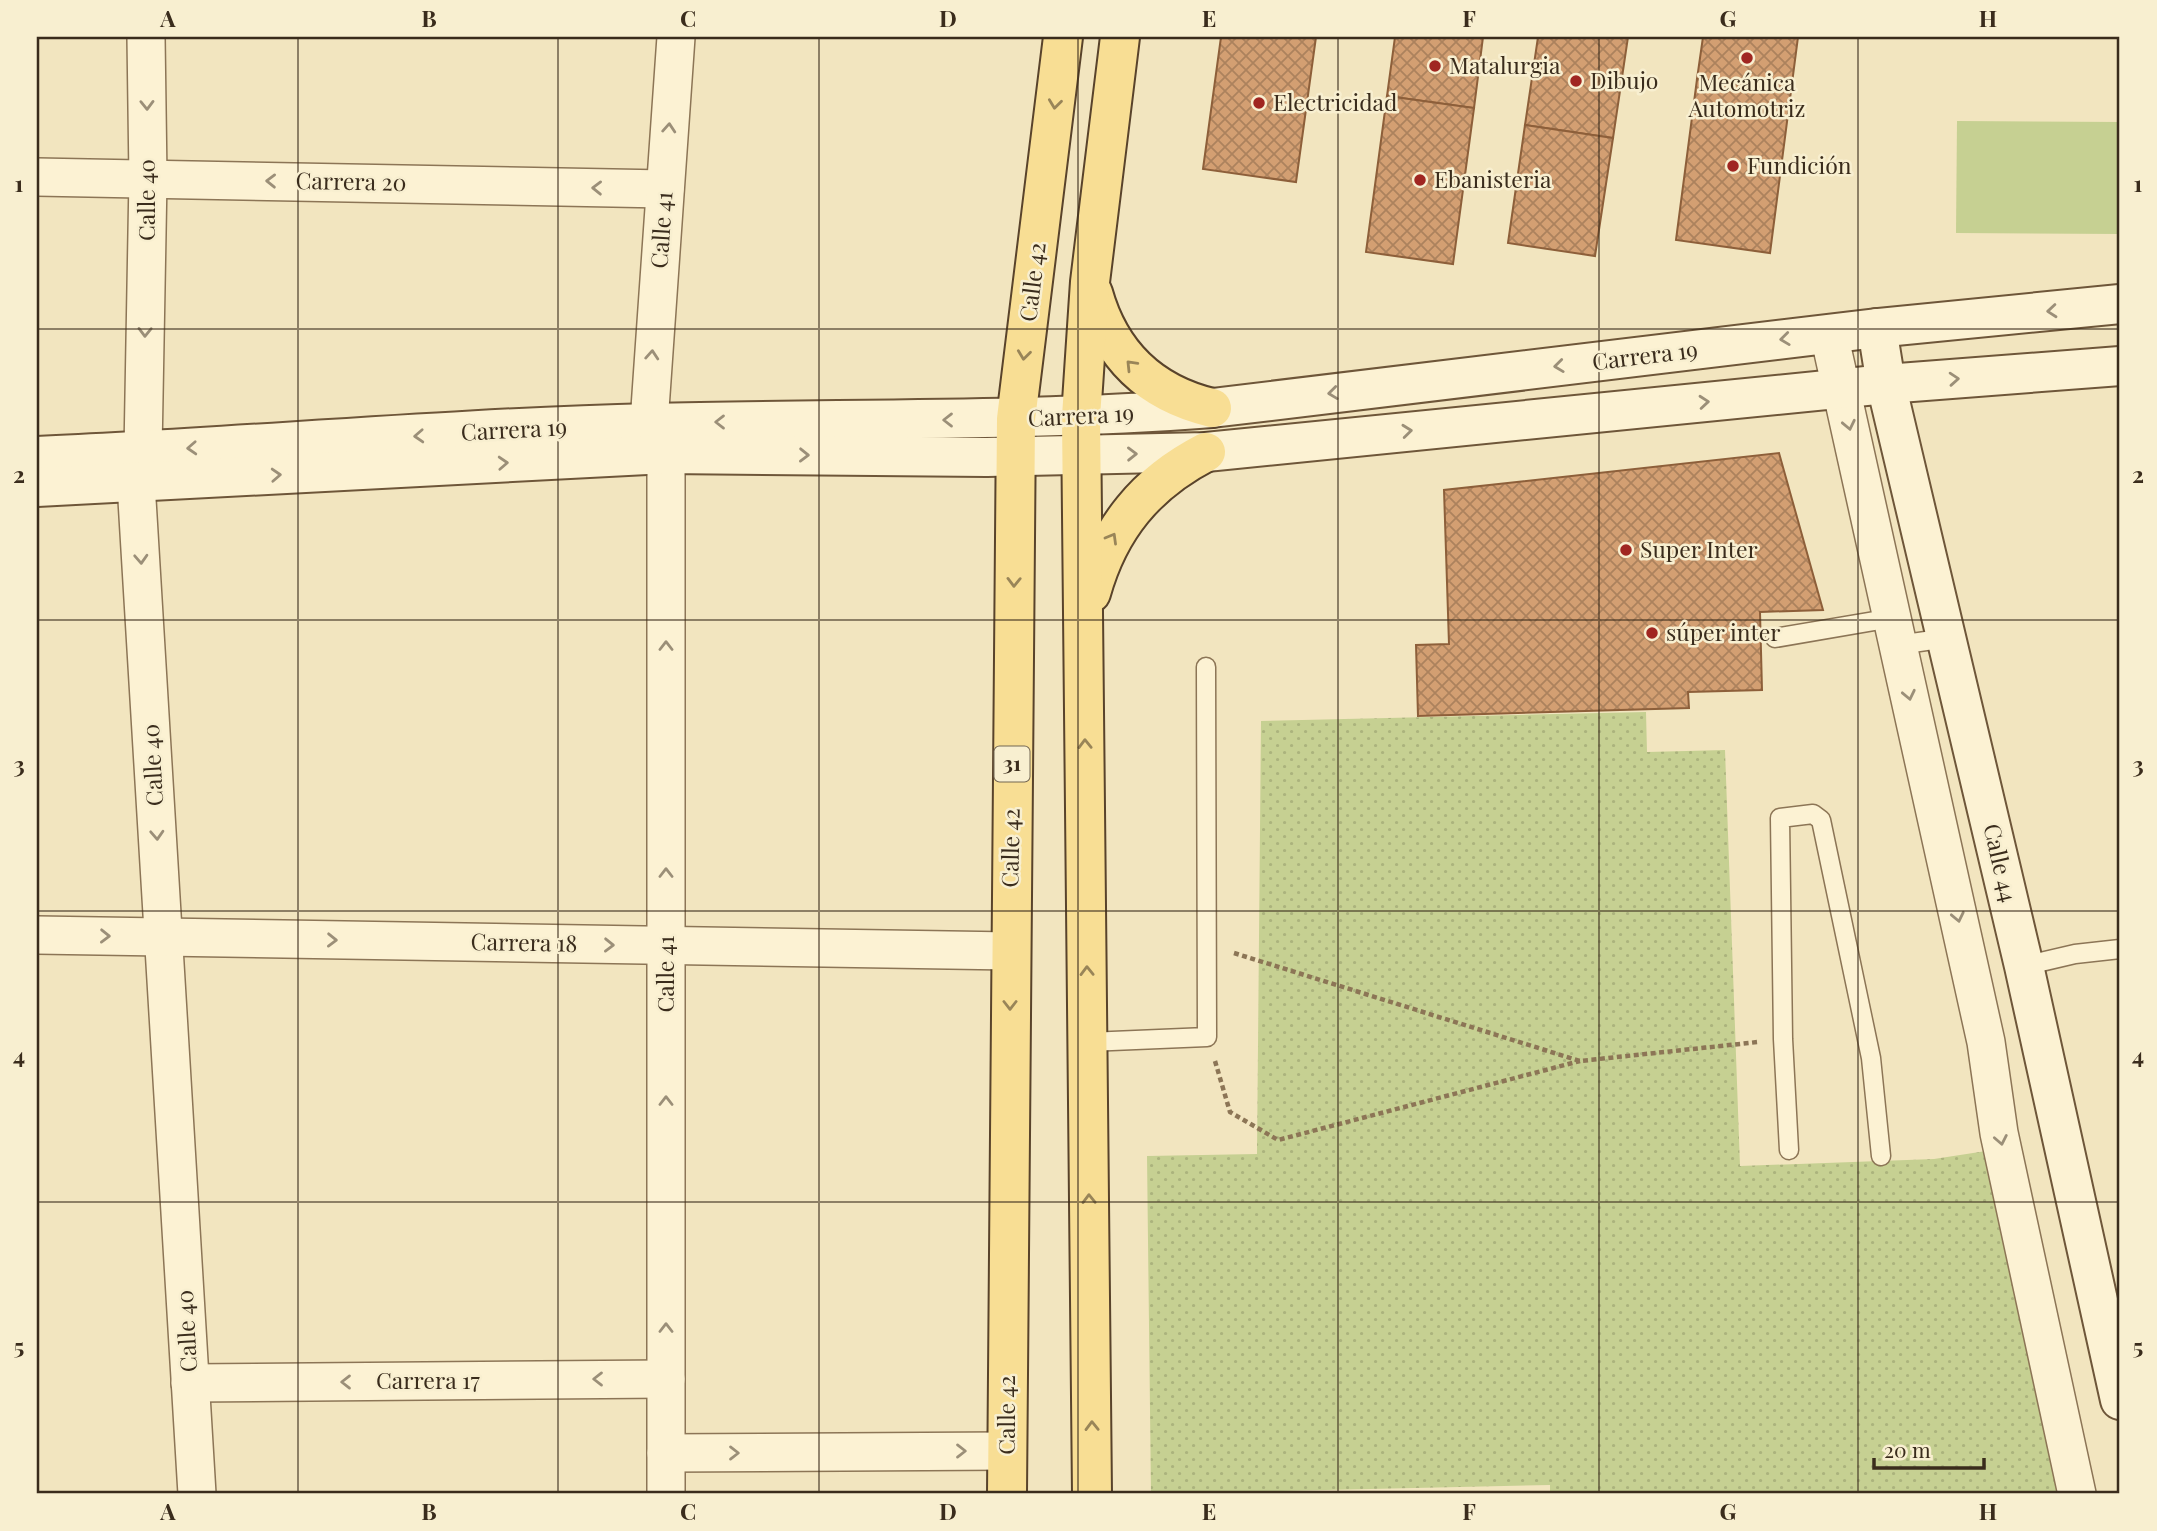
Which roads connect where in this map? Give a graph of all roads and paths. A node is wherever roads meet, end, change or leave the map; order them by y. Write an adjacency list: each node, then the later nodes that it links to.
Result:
1 (146, 37): 6 (street, Calle 40, one-way to 6)
2 (676, 37): 7 (street, Calle 41, one-way to 2)
3 (1063, 37): 18 (main road, Calle 42 / 31, one-way to 18)
4 (1120, 37): 8 (main road)
5 (37, 177): 6 (street, Carrera 20)
6 (148, 178): 7 (street, Carrera 20, one-way to 6); 22 (street, Calle 40, one-way to 22)
7 (665, 189): 17 (street, Calle 41, one-way to 7)
8 (1090, 282): 15 (main road, one-way to 8); 16 (main road)
9 (2120, 304): 10 (main road, Carrera 19, one-way to 10)
10 (1877, 328): 11 (main road, Carrera 19); 13 (main road, Calle 44)
11 (1829, 334): 14 (street); 15 (main road, Carrera 19, one-way to 15)
12 (2120, 366): 13 (main road, Carrera 19, one-way to 12)
13 (1886, 384): 14 (main road, Carrera 19); 27 (main road, Calle 44)
14 (1841, 389): 19 (main road, Carrera 19, one-way to 14); 25 (street, one-way to 25)
15 (1212, 408): 16 (main road, Carrera 19)
16 (1081, 416): 18 (main road, Carrera 19); 20 (main road)
17 (658, 438): 18 (main road, Carrera 19); 22 (main road, Carrera 19); 32 (street, Calle 41, one-way to 17)
18 (1015, 438): 20 (main road, Carrera 19); 34 (main road, Calle 42 / 31, one-way to 34)
19 (1206, 452): 20 (main road, Carrera 19, one-way to 19); 24 (main road, one-way to 19)
20 (1080, 455): 24 (main road)
21 (37, 456): 22 (main road, Carrera 19)
22 (140, 467): 23 (main road, Carrera 19); 30 (street, Calle 40, one-way to 30)
23 (37, 487)
24 (1084, 625): 38 (main road, one-way to 24)
25 (1895, 632): 26 (lane); 27 (lane); 51 (street, one-way to 51)
26 (1775, 638)
27 (1947, 638): 35 (main road, Calle 44)
28 (1206, 667): 31 (lane)
29 (37, 935): 30 (street, Carrera 18, one-way to 30)
30 (163, 937): 32 (street, Carrera 18, one-way to 32); 43 (street, Calle 40)
31 (1207, 944): 36 (lane); 39 (path)
32 (666, 946): 34 (street, Carrera 18); 42 (street, Calle 41, one-way to 32)
33 (2120, 949): 35 (lane)
34 (1010, 951): 45 (main road, Calle 42 / 31, one-way to 45)
35 (2024, 966): 44 (main road, Calle 44)
36 (1207, 1037): 38 (lane); 39 (path)
37 (1783, 1039): 39 (path); 40 (lane); 41 (lane)
38 (1088, 1042): 50 (main road, one-way to 38)
39 (1580, 1060)
40 (1788, 1150)
41 (1881, 1156)
42 (666, 1379): 43 (street, Carrera 17, one-way to 43); 46 (street, Calle 41)
43 (190, 1383): 47 (street, Calle 40)
44 (2120, 1400)
45 (1006, 1451): 46 (street, one-way to 45); 49 (main road, Calle 42 / 31)
46 (666, 1453): 48 (street, Calle 41)
47 (197, 1494)
48 (666, 1494)
49 (1007, 1494)
50 (1092, 1494)
51 (2077, 1494)

